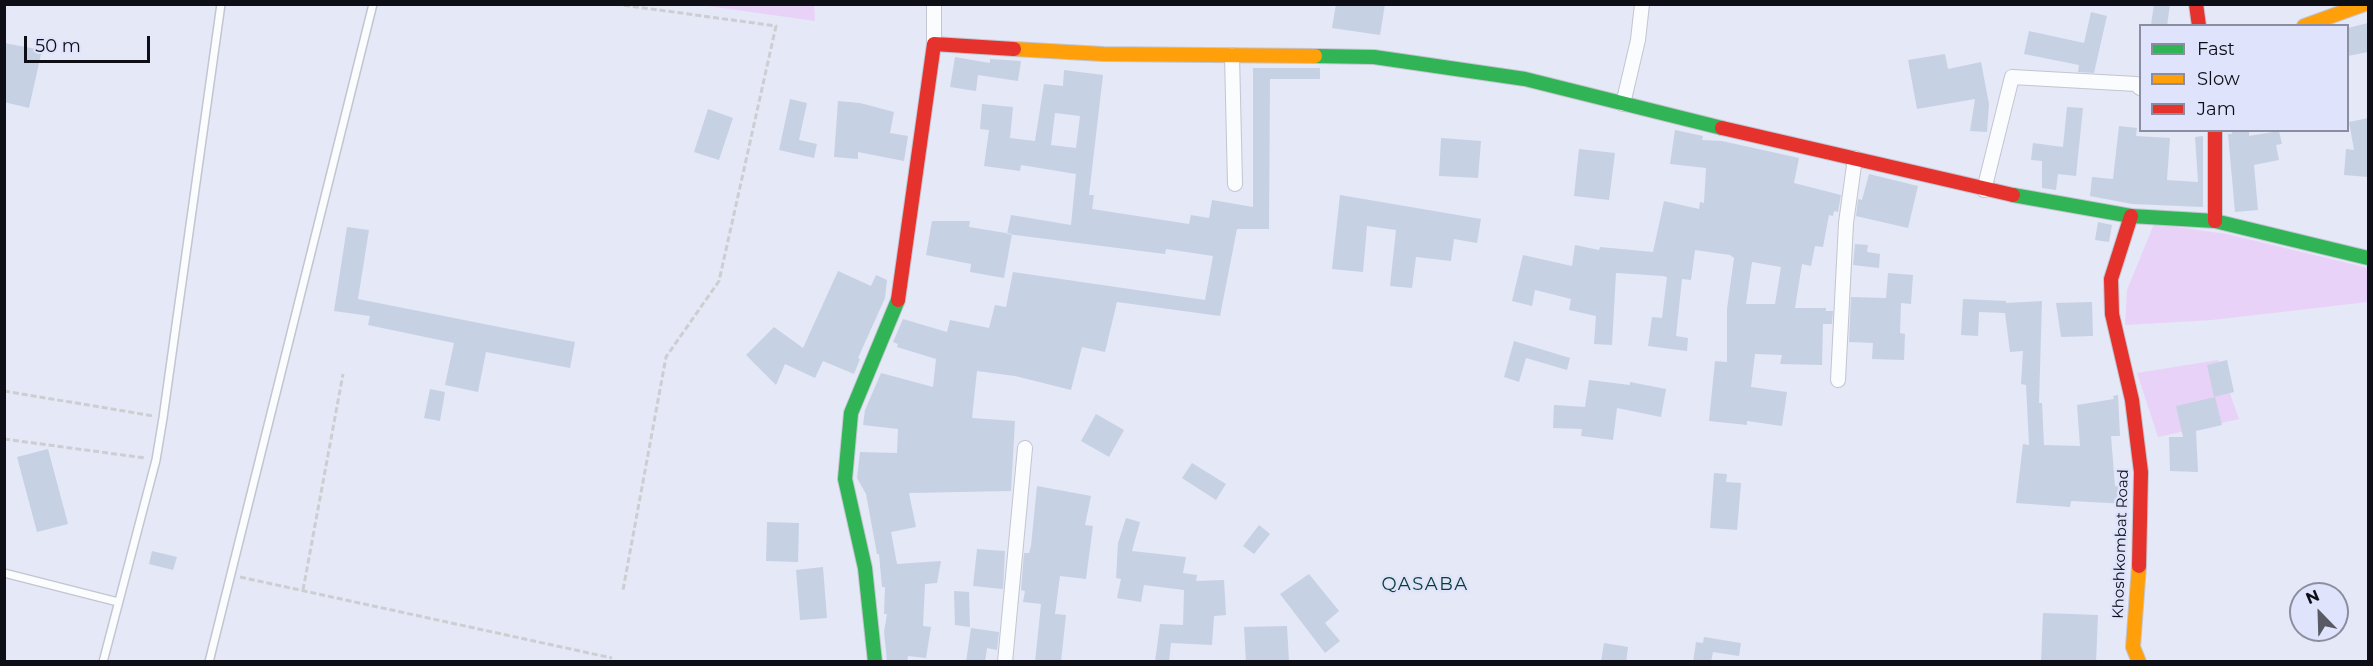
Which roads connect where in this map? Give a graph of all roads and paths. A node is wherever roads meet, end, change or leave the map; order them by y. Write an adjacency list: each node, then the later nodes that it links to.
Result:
1 (222, 4): 24 (lane)
2 (373, 4): 29 (lane)
3 (615, 4): 30 (path)
4 (934, 4): 10 (street)
5 (1642, 4): 13 (street)
6 (2196, 4): 8 (street)
7 (2365, 4): 9 (street)
8 (2199, 24)
9 (2310, 24)
10 (934, 44): 11 (street); 36 (street)
11 (1232, 55): 13 (street); 16 (street)
12 (2139, 87): 17 (street)
13 (1623, 104): 15 (street)
14 (2215, 132): 19 (street)
15 (1855, 158): 17 (street); 22 (street)
16 (1235, 184)
17 (1984, 190): 18 (street)
18 (2131, 216): 19 (street); 38 (street, Khoshkombat Road)
19 (2215, 221): 20 (street)
20 (2368, 258)
21 (343, 374): 31 (path)
22 (1838, 380)
23 (4, 391): 24 (path)
24 (163, 418): 27 (lane)
25 (4, 439): 27 (path)
26 (1025, 448): 37 (street)
27 (156, 460): 32 (lane)
28 (4, 573): 32 (lane)
29 (232, 575): 31 (path); 35 (lane)
30 (623, 590)
31 (303, 591): 33 (path)
32 (118, 602): 34 (lane)
33 (612, 658)
34 (104, 662)
35 (209, 662)
36 (875, 662)
37 (1005, 662)
38 (2139, 662)

